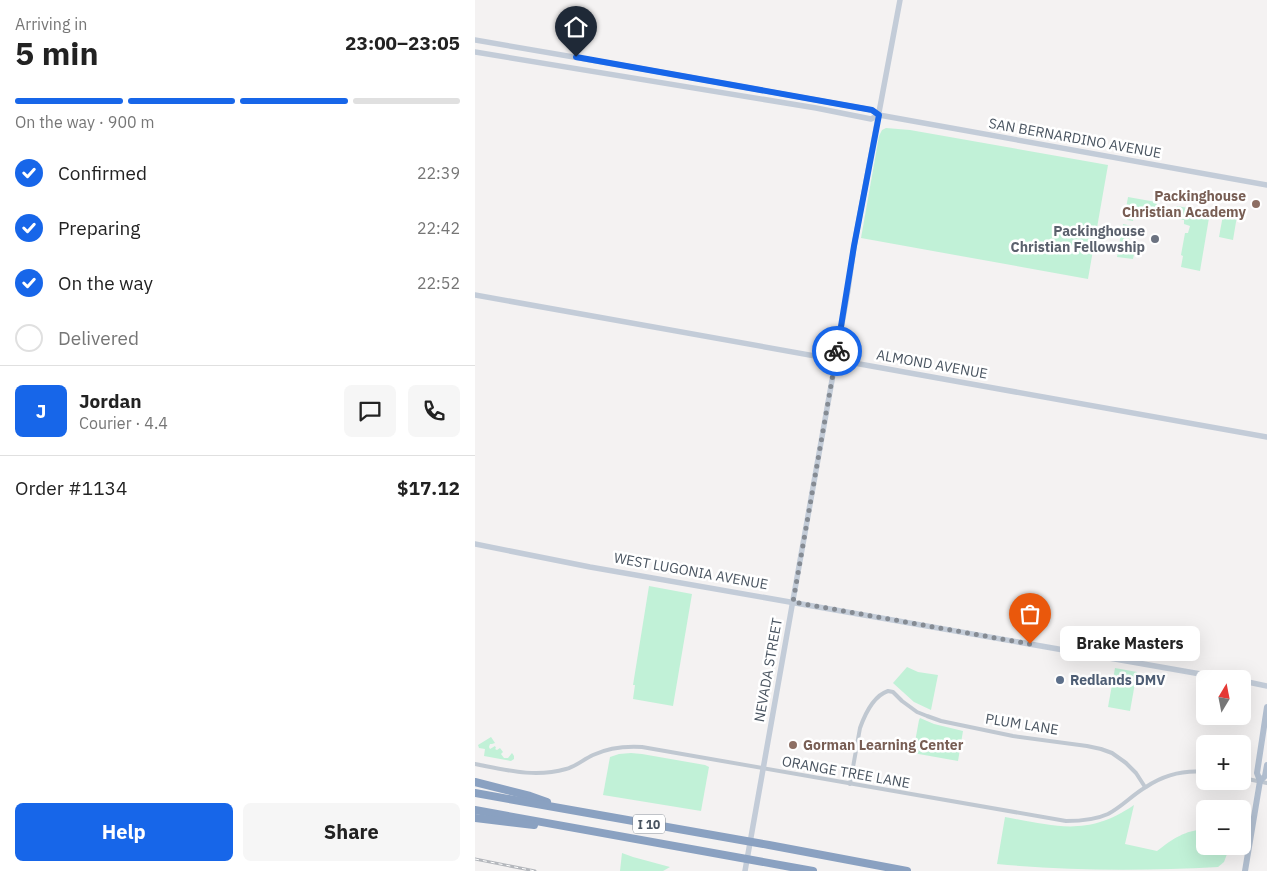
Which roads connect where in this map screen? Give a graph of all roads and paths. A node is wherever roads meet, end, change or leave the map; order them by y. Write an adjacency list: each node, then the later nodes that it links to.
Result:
1 (900, 0): 4 (street, NEVADA STREET)
2 (475, 40): 4 (street, SAN BERNARDINO AVENUE)
3 (475, 52): 4 (street, SAN BERNARDINO AVENUE)
4 (879, 115): 5 (street, SAN BERNARDINO AVENUE); 7 (street, NEVADA STREET)
5 (1267, 186)
6 (475, 295): 7 (street, ALMOND AVENUE)
7 (835, 360): 8 (street, ALMOND AVENUE); 10 (street, NEVADA STREET)
8 (1267, 437)
9 (475, 544): 10 (street, WEST LUGONIA AVENUE)
10 (793, 602): 11 (street, WEST LUGONIA AVENUE); 17 (street, NEVADA STREET)
11 (1196, 673)
12 (1251, 683): 13 (street)
13 (1267, 686)
14 (1267, 707): 20 (main road)
15 (475, 764): 17 (street, ORANGE TREE LANE)
16 (1267, 765): 20 (main road)
17 (763, 768): 21 (street, ORANGE TREE LANE); 28 (street, NEVADA STREET)
18 (1196, 771): 22 (street, ORANGE TREE LANE)
19 (475, 782): 24 (highway)
20 (1263, 782): 32 (main road)
21 (850, 784): 22 (street, ORANGE TREE LANE); 22 (street, PLUM LANE)
22 (1145, 787)
23 (475, 793): 24 (highway, I 10)
24 (566, 808): 30 (highway, I 10)
25 (475, 810): 27 (highway, I 10)
26 (475, 818): 27 (highway)
27 (608, 833): 29 (highway, I 10)
28 (745, 871)
29 (813, 871)
30 (905, 871): 31 (highway)
31 (911, 871)
32 (1245, 871)

